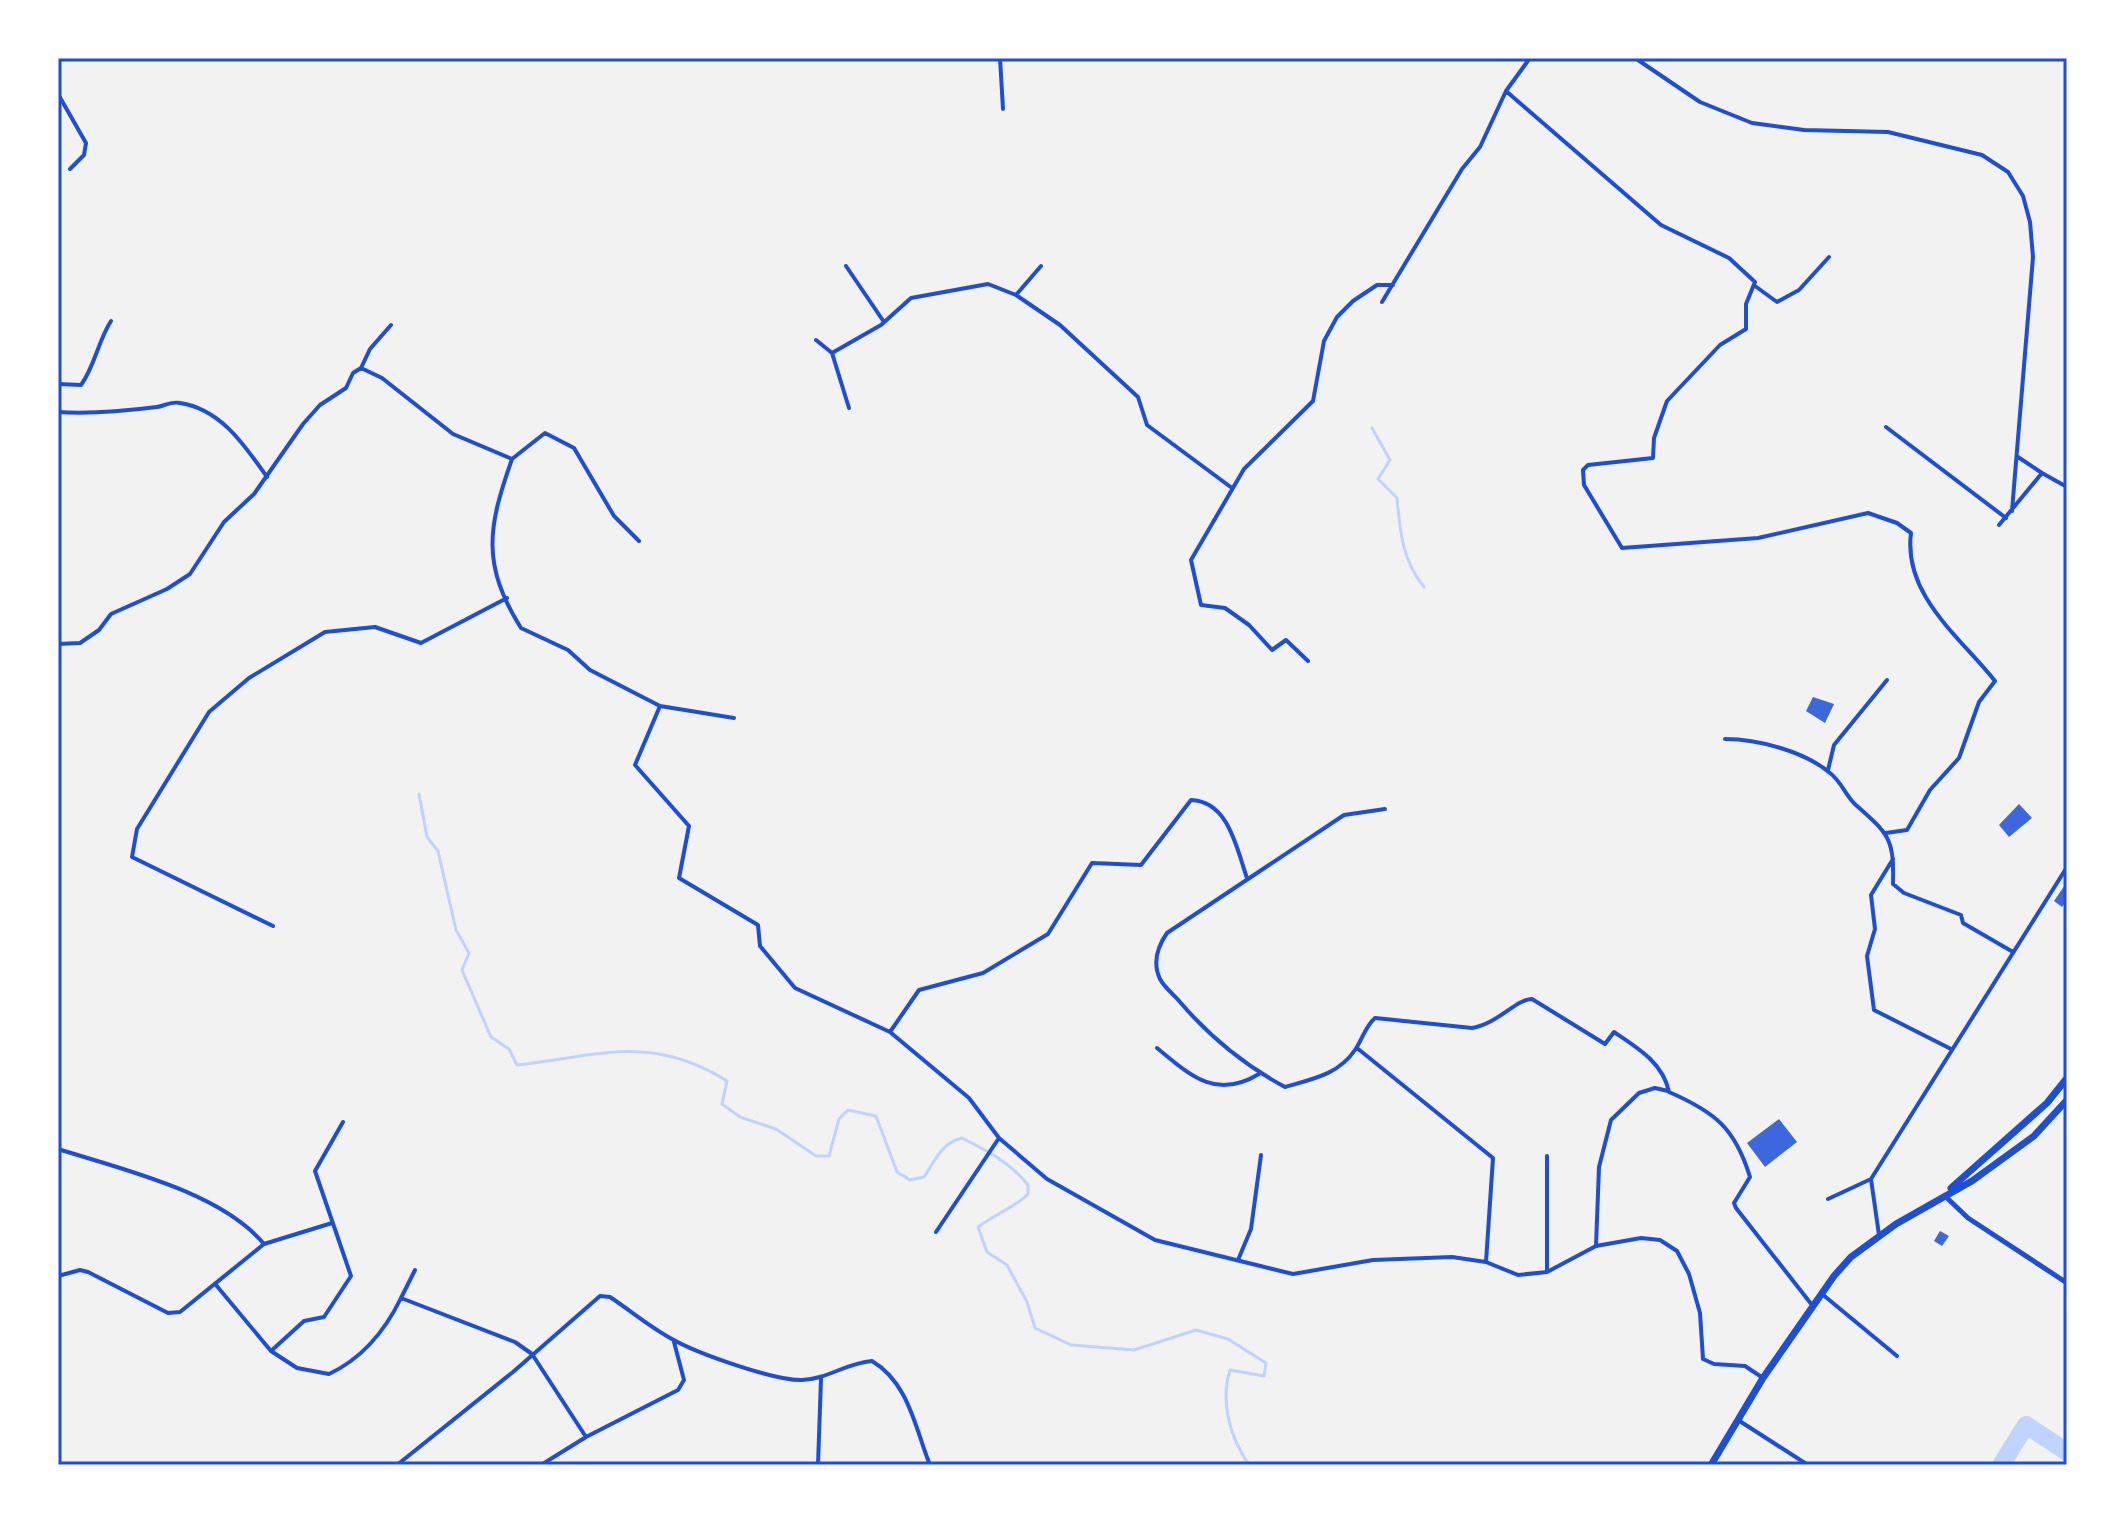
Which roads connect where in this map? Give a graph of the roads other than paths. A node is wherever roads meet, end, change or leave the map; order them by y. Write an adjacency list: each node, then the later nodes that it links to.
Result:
1 (1000, 58): 6 (street)
2 (1530, 58): 4 (street)
3 (1635, 58): 25 (street)
4 (1506, 91): 11 (street); 12 (street)
5 (58, 94): 7 (street)
6 (1003, 109)
7 (70, 169)
8 (1829, 257): 12 (street)
9 (846, 266): 16 (street)
10 (1041, 266): 13 (street)
11 (1393, 285): 14 (street); 30 (street)
12 (1755, 286): 44 (street)
13 (1016, 295): 16 (street); 30 (street)
14 (1382, 302)
15 (111, 321): 21 (street)
16 (884, 322): 19 (street)
17 (391, 325): 20 (street)
18 (816, 340): 19 (street)
19 (832, 353): 22 (street)
20 (361, 368): 26 (street); 28 (street)
21 (58, 384)
22 (849, 408)
23 (58, 412): 28 (street)
24 (1886, 427): 32 (street)
25 (2016, 456): 27 (street); 31 (street)
26 (512, 459): 34 (street); 35 (street)
27 (2042, 473): 29 (street); 31 (street)
28 (267, 477): 36 (street)
29 (2067, 487)
30 (1232, 488): 37 (street)
31 (2012, 511): 32 (street)
32 (2006, 518): 33 (street)
33 (1999, 525)
34 (639, 541)
35 (507, 598): 39 (street); 48 (street)
36 (58, 644)
37 (1308, 661)
38 (1887, 680): 42 (street)
39 (660, 706): 40 (street); 50 (street)
40 (734, 718)
41 (1725, 739): 42 (street)
42 (1828, 770): 44 (street)
43 (1385, 809): 47 (street)
44 (1886, 833): 45 (street)
45 (1895, 856): 49 (street); 53 (street)
46 (2067, 867): 49 (street)
47 (1247, 878): 50 (street); 54 (street)
48 (273, 926)
49 (2013, 952): 53 (street)
50 (890, 1032): 59 (street)
51 (1157, 1048): 54 (street)
52 (1357, 1048): 54 (street); 56 (street); 72 (street)
53 (1951, 1049): 63 (street)
54 (1259, 1074)
55 (2067, 1078): 64 (main road)
56 (1669, 1092): 70 (street); 80 (street)
57 (2067, 1100): 64 (main road)
58 (343, 1122): 66 (street)
59 (999, 1138): 67 (street); 71 (street)
60 (58, 1149): 69 (street)
61 (1261, 1155): 71 (street)
62 (1547, 1156): 74 (street)
63 (1871, 1179): 65 (street); 68 (street)
64 (1944, 1195): 68 (main road); 76 (street)
65 (1828, 1199)
66 (332, 1223): 69 (street); 82 (street)
67 (936, 1232)
68 (1879, 1235): 78 (main road)
69 (264, 1244): 77 (street)
70 (1596, 1246): 74 (street); 85 (street)
71 (1238, 1260): 72 (street)
72 (1486, 1262): 74 (street)
73 (415, 1270): 79 (street)
74 (1547, 1272)
75 (58, 1276): 77 (street)
76 (2067, 1283)
77 (216, 1285): 82 (street)
78 (1822, 1294): 80 (main road); 84 (street)
79 (401, 1298): 82 (street); 83 (street)
80 (1812, 1306): 85 (main road)
81 (674, 1341): 83 (street); 86 (street); 88 (street)
82 (271, 1351)
83 (532, 1354): 88 (street); 90 (street)
84 (1897, 1356)
85 (1763, 1378): 87 (main road)
86 (821, 1379): 92 (street); 93 (street)
87 (1738, 1420): 94 (main road); 95 (street)
88 (586, 1437): 89 (street)
89 (548, 1463): 91 (street)
90 (397, 1465)
91 (541, 1465)
92 (818, 1465)
93 (930, 1465)
94 (1711, 1465)
95 (1808, 1465)

